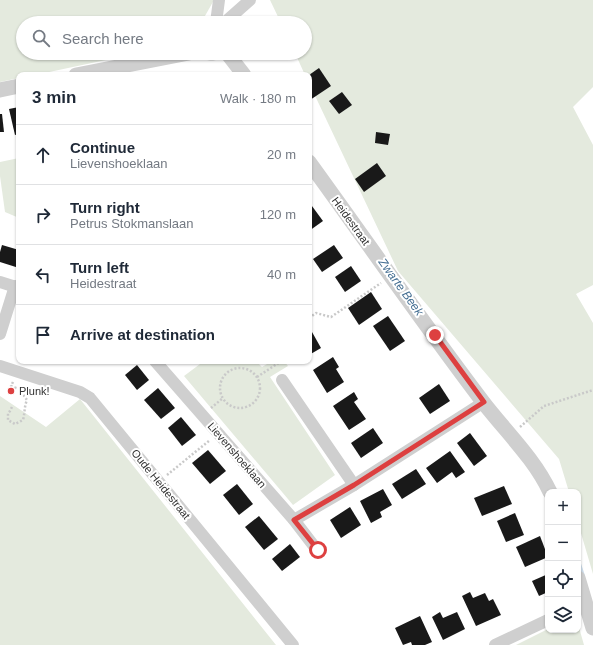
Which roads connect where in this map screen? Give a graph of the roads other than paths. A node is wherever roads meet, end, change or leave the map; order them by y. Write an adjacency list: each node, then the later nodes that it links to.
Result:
1 (219, 0): 3 (street)
2 (250, 0): 4 (street)
3 (217, 16)
4 (232, 16)
5 (154, 60): 7 (street)
6 (232, 60): 8 (street)
7 (92, 72)
8 (242, 72)
9 (16, 87): 10 (street)
10 (0, 90)
11 (312, 166): 19 (street, Heidestraat)
12 (0, 282): 13 (street)
13 (16, 287)
14 (16, 290): 15 (street)
15 (0, 334)
16 (158, 364): 22 (street, Lievenshoeklaan)
17 (0, 366): 27 (street, Oude Heidestraat)
18 (282, 380): 20 (street)
19 (484, 402): 20 (street); 21 (street, Heidestraat)
20 (354, 485): 22 (street)
21 (549, 489)
22 (294, 520): 23 (street, Lievenshoeklaan)
23 (318, 550)
24 (582, 604): 26 (street)
25 (545, 621): 28 (street)
26 (593, 628)
27 (292, 645)
28 (495, 645)

